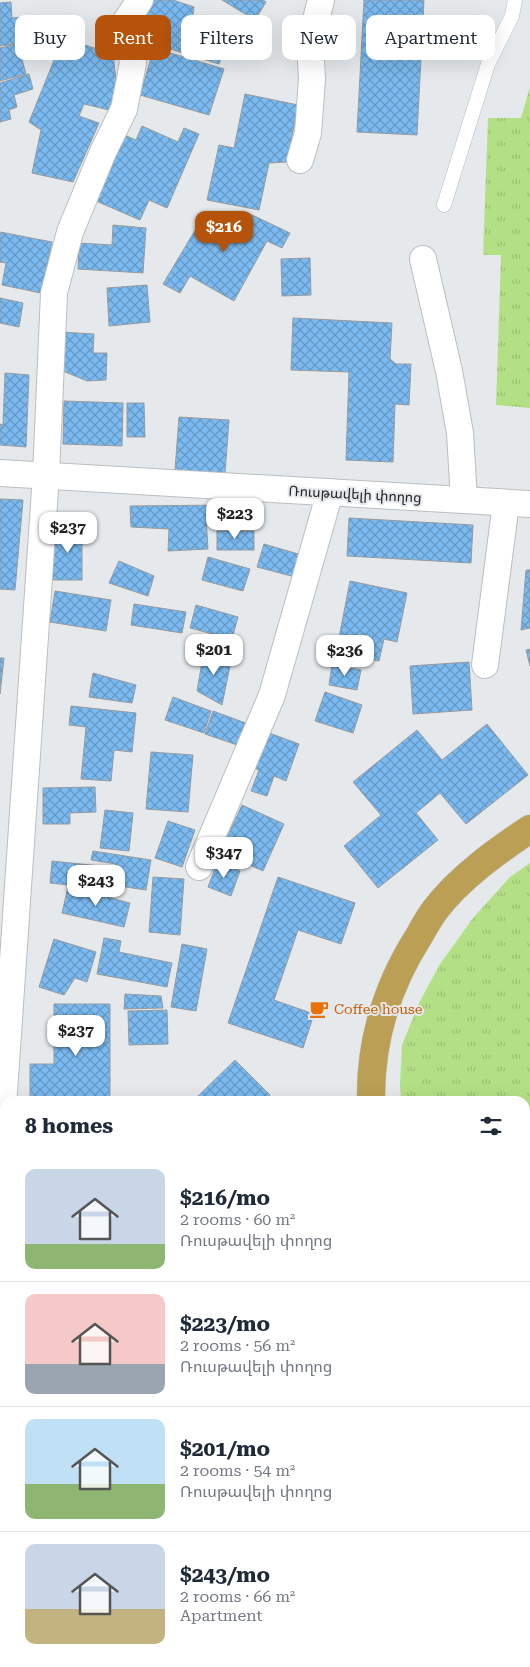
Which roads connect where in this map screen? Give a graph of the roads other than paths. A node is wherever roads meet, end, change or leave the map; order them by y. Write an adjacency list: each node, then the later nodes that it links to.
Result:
1 (140, 0): 8 (street)
2 (321, 0): 4 (street)
3 (516, 0): 5 (lane)
4 (300, 160)
5 (444, 205)
6 (423, 259): 10 (street)
7 (0, 473): 8 (street, Ռուսթավելի փողոց)
8 (46, 475): 9 (street, Ռուսթավելի փողոց); 15 (street)
9 (330, 492): 10 (street, Ռուսթավելի փողոց); 14 (street)
10 (464, 500): 11 (street, Ռուսթավելի փողոց)
11 (518, 503): 12 (street)
12 (485, 665)
13 (530, 829): 16 (highway)
14 (199, 867)
15 (4, 1096)
16 (371, 1096)

